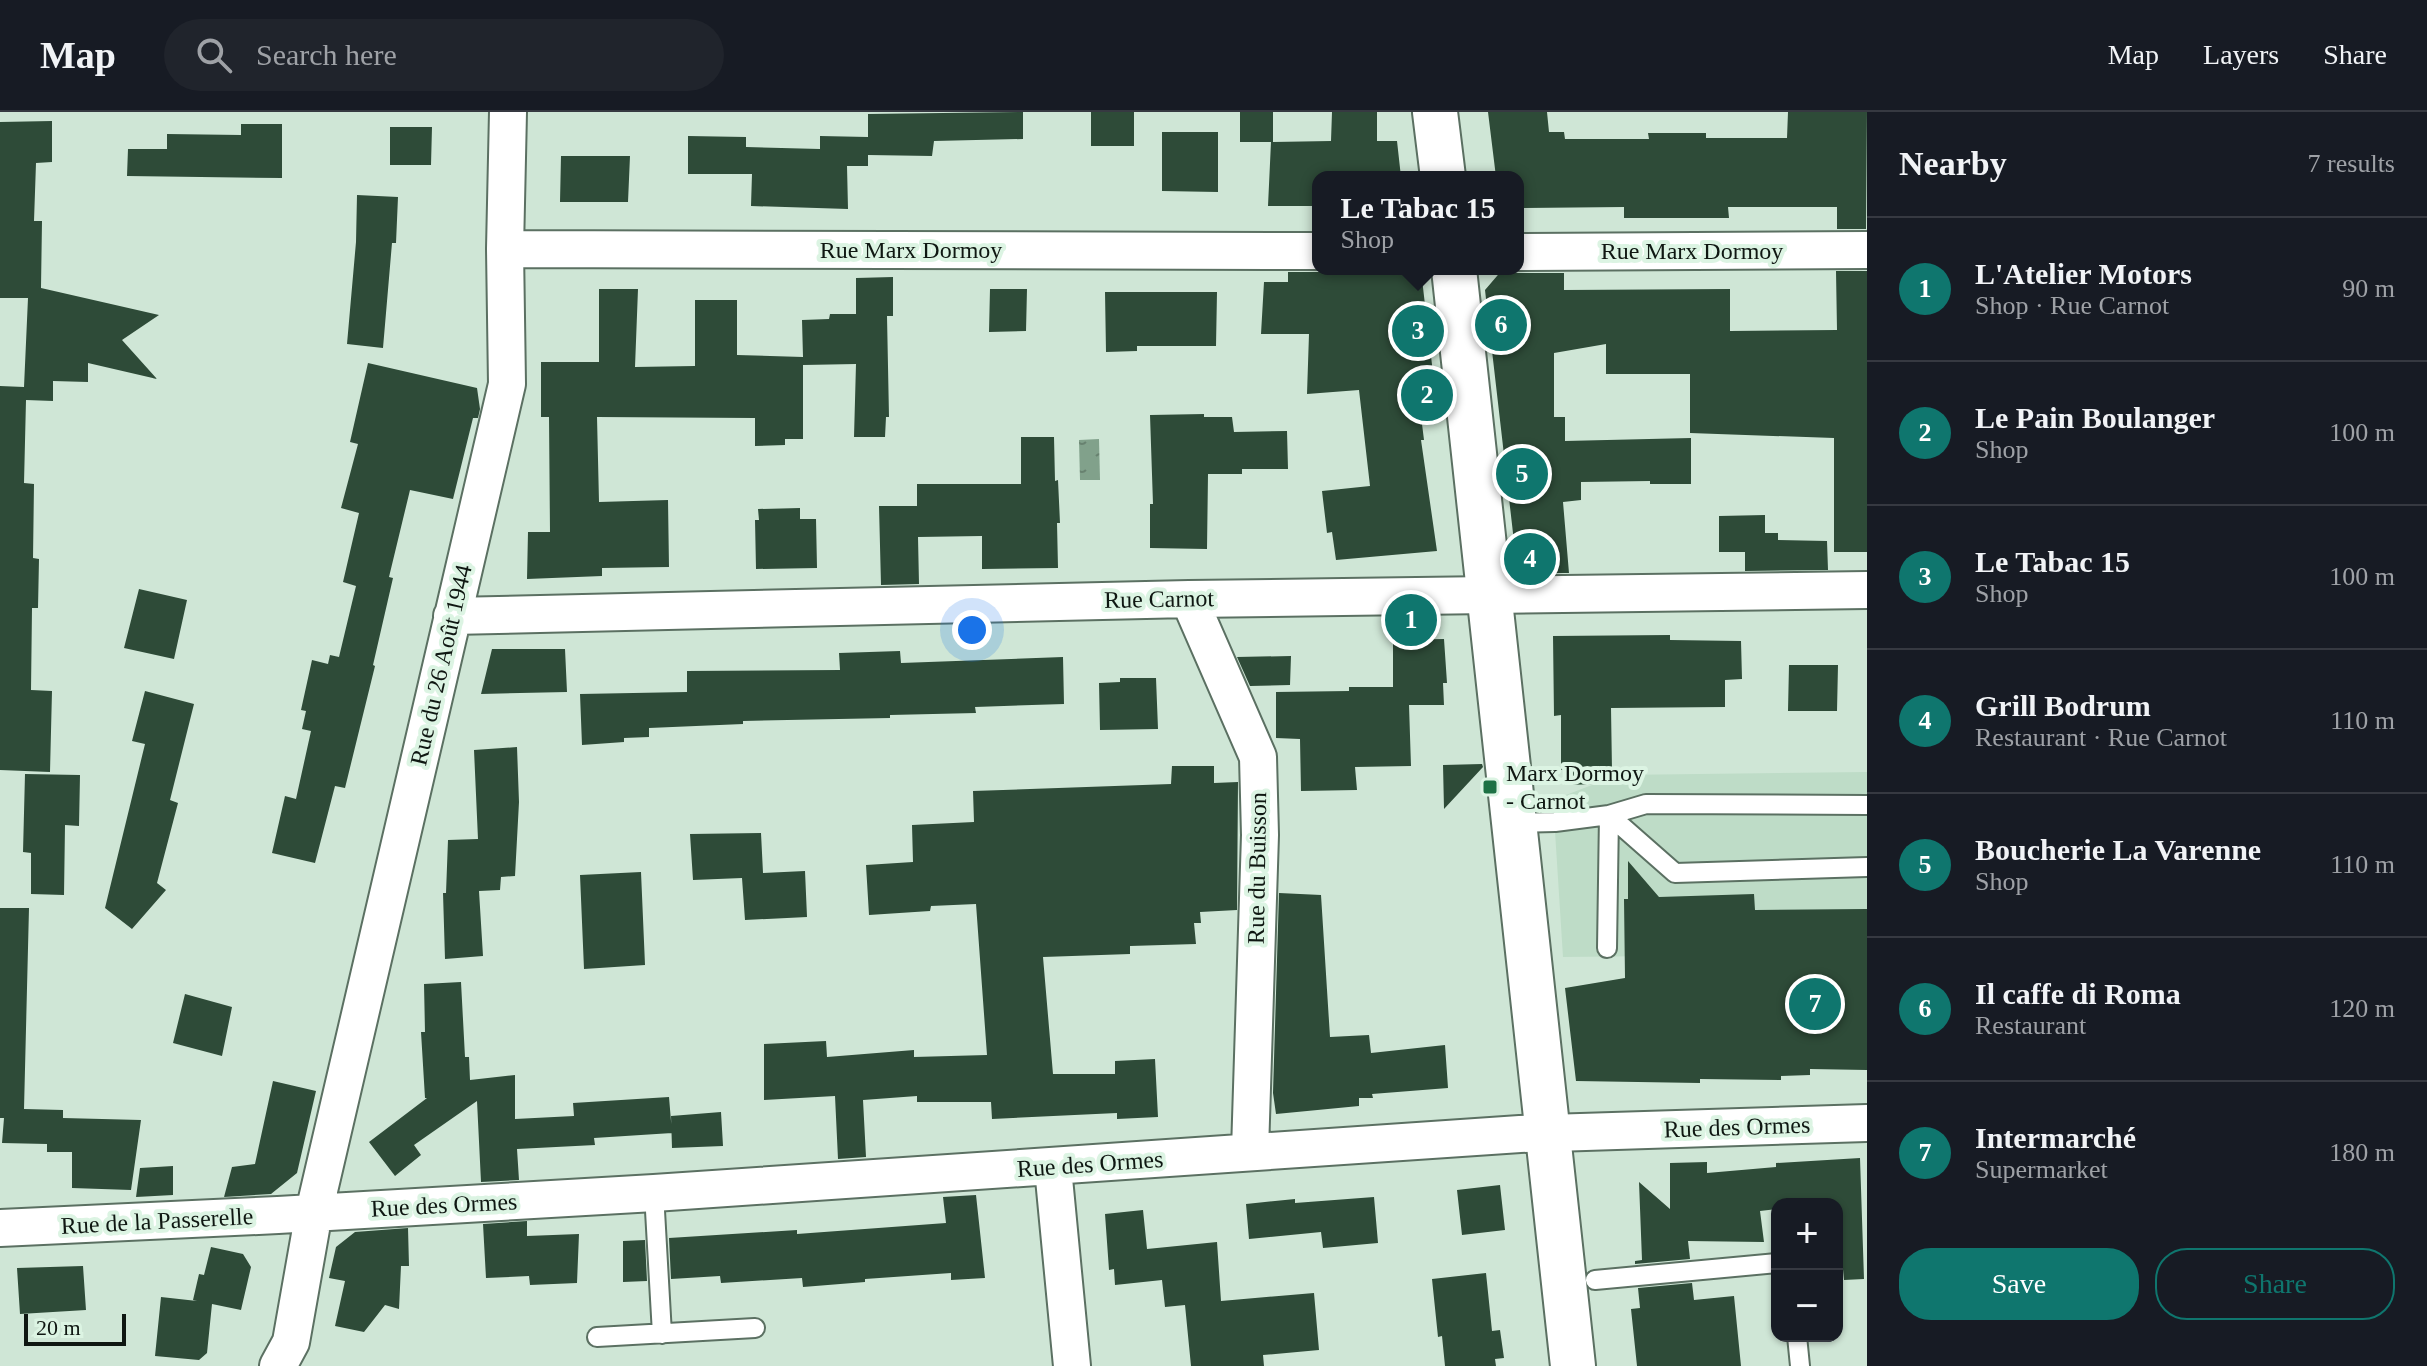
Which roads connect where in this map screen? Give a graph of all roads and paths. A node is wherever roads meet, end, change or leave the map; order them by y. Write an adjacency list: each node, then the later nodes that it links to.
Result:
1 (508, 112): 4 (street, Rue du 26 Août 1944)
2 (1435, 112): 3 (main road)
3 (1442, 171)
4 (505, 249): 6 (street, Rue Marx Dormoy); 12 (street, Rue du 26 Août 1944)
5 (1867, 250): 7 (street, Rue Marx Dormoy)
6 (1312, 251)
7 (1524, 252)
8 (1455, 275): 10 (main road)
9 (1867, 590): 10 (street, Rue Carnot)
10 (1489, 594): 11 (street, Rue Carnot); 15 (main road)
11 (1189, 599): 12 (street, Rue Carnot); 20 (street, Rue du Buisson)
12 (452, 616): 23 (street, Rue du 26 Août 1944)
13 (1867, 805): 14 (lane)
14 (1609, 815): 15 (lane); 16 (lane); 17 (lane)
15 (1513, 823): 19 (main road)
16 (1867, 867)
17 (1607, 948)
18 (1867, 1123): 19 (street, Rue des Ormes)
19 (1547, 1133): 20 (street, Rue des Ormes); 33 (main road)
20 (1250, 1151): 21 (street, Rue des Ormes)
21 (1053, 1168): 22 (street, Rue des Ormes); 32 (street)
22 (654, 1193): 23 (street, Rue des Ormes); 28 (lane)
23 (314, 1212): 24 (street, Rue de la Passerelle); 31 (street, Rue du 26 Août 1944)
24 (0, 1228)
25 (1771, 1264): 26 (lane)
26 (1595, 1280)
27 (755, 1328): 28 (lane)
28 (662, 1334): 29 (lane)
29 (597, 1337)
30 (1798, 1342): 34 (lane)
31 (278, 1366)
32 (1072, 1366)
33 (1573, 1366)
34 (1800, 1366)

